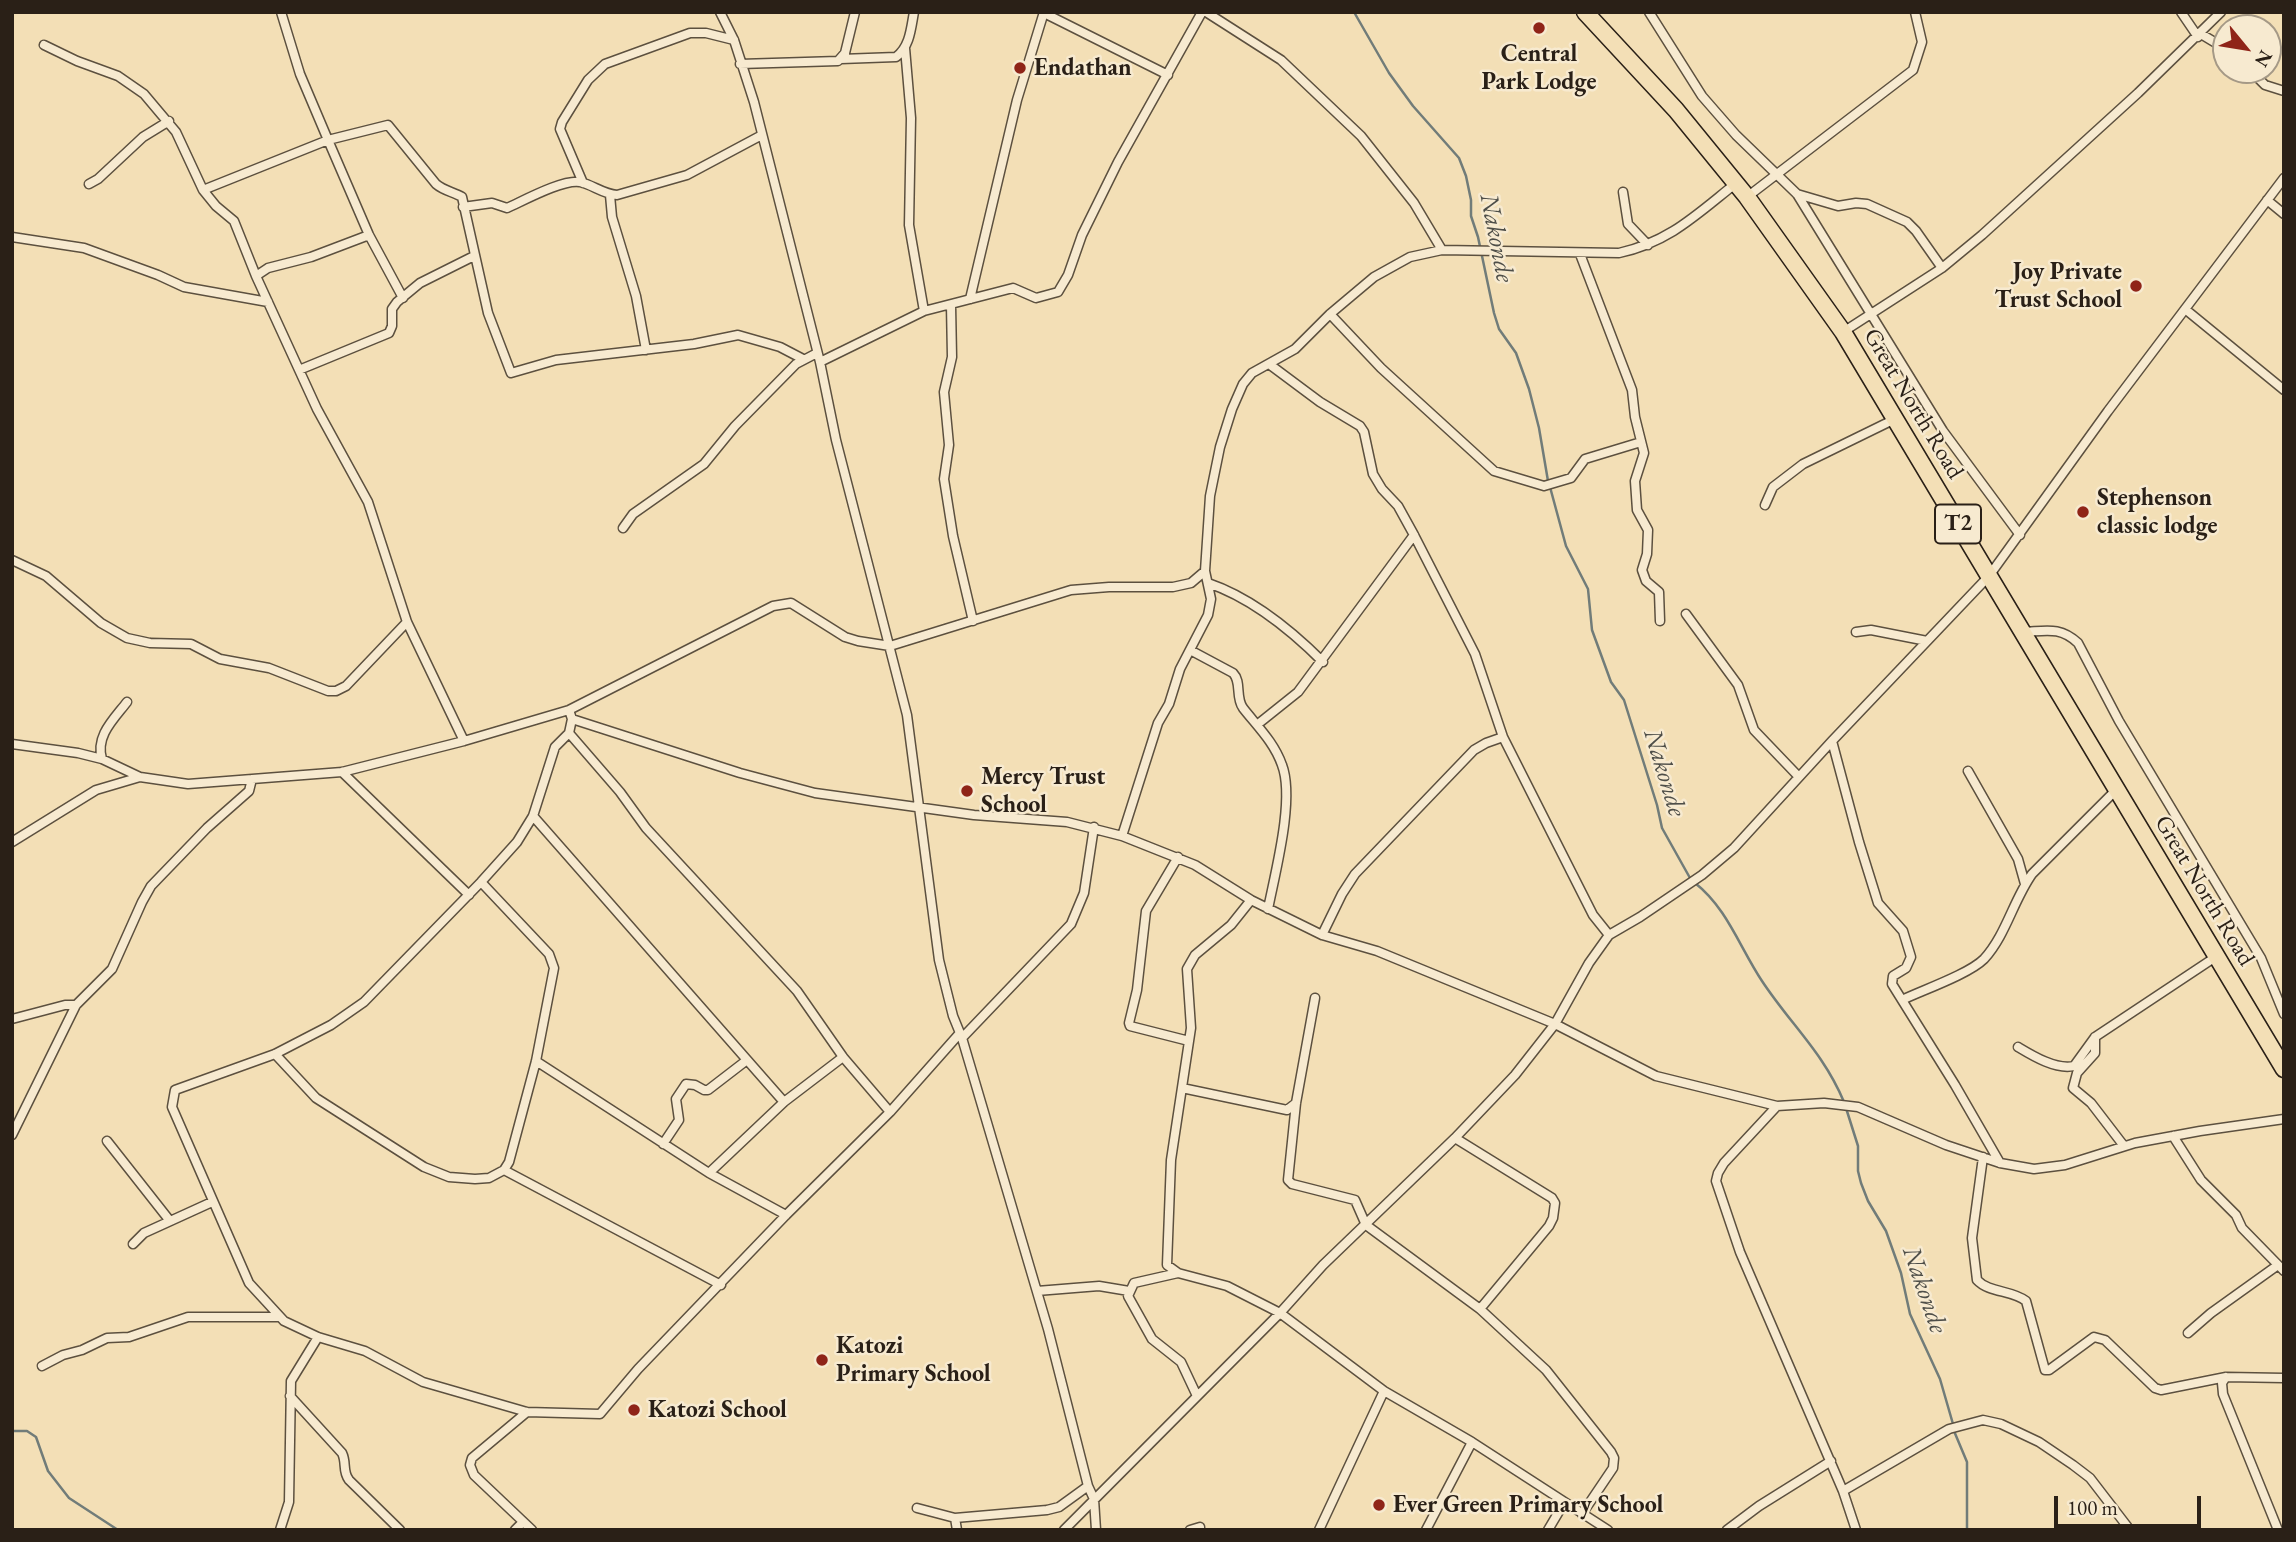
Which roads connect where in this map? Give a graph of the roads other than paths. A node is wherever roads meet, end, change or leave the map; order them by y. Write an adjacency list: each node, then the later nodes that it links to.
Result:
1 (281, 12): 24 (street)
2 (720, 12): 13 (street)
3 (855, 12): 17 (street)
4 (914, 12): 16 (street)
5 (1044, 12): 19 (street); 47 (street)
6 (1204, 12): 19 (street); 41 (street)
7 (1585, 12): 29 (highway, Great North Road / T2)
8 (1649, 12): 25 (street)
9 (1914, 12): 25 (street)
10 (2181, 12): 12 (street)
11 (2221, 12): 12 (street)
12 (2199, 35): 14 (street); 44 (street)
13 (734, 40): 18 (street); 27 (street)
14 (2212, 42)
15 (44, 45): 22 (street)
16 (905, 48): 17 (street); 51 (street)
17 (841, 59): 18 (street)
18 (740, 64): 23 (street)
19 (1168, 75): 47 (street)
20 (2265, 84): 21 (street)
21 (2284, 91)
22 (169, 121): 28 (street); 30 (street)
23 (761, 136): 32 (street); 56 (street)
24 (328, 140): 30 (street); 36 (street); 38 (street)
25 (1778, 175): 33 (street); 34 (street)
26 (2284, 178): 35 (street)
27 (583, 183): 32 (street); 36 (street)
28 (89, 184)
29 (1735, 184): 34 (highway, Great North Road / T2); 40 (street)
30 (203, 190): 45 (street)
31 (1623, 192): 40 (street)
32 (610, 194): 55 (street)
33 (1797, 194): 44 (street); 53 (street)
34 (1747, 197): 54 (highway, Great North Road / T2)
35 (2267, 201): 37 (street); 50 (street)
36 (463, 207): 43 (street)
37 (2284, 213)
38 (369, 235): 45 (street); 46 (street)
39 (12, 237): 48 (street)
40 (1648, 245): 42 (street)
41 (1442, 250): 42 (street); 52 (street)
42 (1580, 254): 62 (street)
43 (474, 256): 46 (street); 55 (street)
44 (1942, 268): 53 (street)
45 (256, 276): 48 (street)
46 (403, 298): 59 (street)
47 (970, 299): 49 (street)
48 (268, 303): 59 (street)
49 (951, 304): 51 (street); 72 (street)
50 (2185, 309): 60 (street); 66 (street)
51 (924, 311): 56 (street)
52 (1330, 314): 58 (street); 62 (street)
53 (1871, 314): 54 (street); 66 (street)
54 (1843, 332): 61 (highway, Great North Road / T2)
55 (646, 350): 57 (street)
56 (818, 357): 57 (street); 78 (street)
57 (803, 359): 64 (street)
58 (1269, 364): 65 (street); 68 (street)
59 (299, 370): 74 (street)
60 (2284, 390)
61 (1895, 419): 63 (street); 69 (highway, Great North Road / T2)
62 (1641, 442): 73 (street)
63 (1765, 505)
64 (623, 528)
65 (1415, 535): 80 (street); 85 (street)
66 (2020, 535): 69 (street)
67 (12, 560): 74 (street)
68 (1205, 571): 70 (street); 72 (street)
69 (1989, 576): 76 (highway, Great North Road / T2); 77 (street)
70 (1208, 583): 79 (street); 80 (street)
71 (1686, 614): 93 (street)
72 (973, 621): 78 (street)
73 (1660, 621)
74 (407, 622): 86 (street)
75 (1856, 632): 77 (street)
76 (2023, 632): 95 (highway, Great North Road / T2); 113 (street)
77 (1927, 641): 87 (street)
78 (890, 646): 82 (street); 96 (street)
79 (1190, 650): 83 (street); 99 (street)
80 (1323, 662): 83 (street)
81 (127, 702): 89 (street)
82 (570, 715): 84 (street); 86 (street); 96 (street)
83 (1258, 724): 106 (street)
84 (569, 733): 97 (street); 121 (street)
85 (1503, 737): 107 (street); 108 (street)
86 (464, 741): 91 (street)
87 (1832, 741): 93 (street); 111 (street)
88 (12, 744): 89 (street)
89 (102, 759): 92 (street)
90 (1968, 771): 103 (street)
91 (342, 772): 94 (street); 104 (street)
92 (140, 777): 94 (street); 100 (street)
93 (1799, 777): 108 (street)
94 (252, 779): 112 (street)
95 (2117, 789): 103 (street); 109 (highway, Great North Road / T2)
96 (919, 807): 98 (street); 116 (street)
97 (533, 816): 102 (street); 122 (street)
98 (1094, 827): 99 (street); 116 (street)
99 (1122, 836): 101 (street)
100 (12, 842)
101 (1178, 858): 105 (street); 118 (street)
102 (481, 883): 104 (street); 123 (street)
103 (2025, 884): 111 (street)
104 (469, 895): 120 (street)
105 (1251, 900): 106 (street); 118 (street)
106 (1268, 909): 107 (street)
107 (1322, 934): 115 (street)
108 (1609, 935): 115 (street)
109 (2217, 956): 117 (street); 124 (highway, Great North Road / T2)
110 (1315, 998): 127 (street)
111 (1902, 1000): 138 (street)
112 (76, 1005): 114 (street); 131 (street)
113 (2284, 1014)
114 (12, 1019)
115 (1555, 1024): 128 (street); 133 (street)
116 (961, 1035): 129 (street); 149 (street)
117 (2095, 1037): 119 (street); 136 (street)
118 (1189, 1041): 125 (street)
119 (2018, 1047)
120 (275, 1054): 139 (street); 141 (street)
121 (843, 1057): 126 (street); 129 (street)
122 (747, 1060): 126 (street); 135 (street)
123 (536, 1061): 135 (street); 139 (street)
124 (2284, 1069)
125 (1182, 1088): 127 (street); 147 (street)
126 (784, 1102): 140 (street)
127 (1296, 1103): 144 (street)
128 (1777, 1106): 137 (street); 164 (street)
129 (890, 1112): 142 (street)
130 (2282, 1123): 132 (street)
131 (12, 1135)
132 (2173, 1136): 136 (street); 146 (street)
133 (1455, 1138): 144 (street); 151 (street)
134 (107, 1141): 143 (street)
135 (663, 1143): 140 (street)
136 (2124, 1146): 138 (street)
137 (1983, 1157): 138 (street); 157 (street)
138 (2000, 1163)
139 (505, 1170): 148 (street)
140 (709, 1174): 142 (street)
141 (212, 1202): 143 (street); 153 (street)
142 (786, 1215): 148 (street)
143 (170, 1221): 145 (street)
144 (1366, 1226): 151 (street); 152 (street)
145 (133, 1244)
146 (2281, 1268): 154 (street)
147 (1178, 1273): 150 (street); 152 (street)
148 (720, 1284): 162 (street)
149 (1037, 1291): 150 (street); 165 (street)
150 (1129, 1291): 161 (street)
151 (1480, 1308): 170 (street)
152 (1280, 1313): 159 (street); 161 (street)
153 (279, 1317): 155 (street); 156 (street)
154 (2188, 1333)
155 (318, 1337): 160 (street); 162 (street)
156 (42, 1366)
157 (2225, 1377): 158 (street); 189 (street)
158 (2284, 1378)
159 (1384, 1391): 163 (street); 183 (street)
160 (290, 1396): 175 (street); 176 (street)
161 (1197, 1396): 167 (street)
162 (527, 1412): 172 (street)
163 (1472, 1442): 168 (street); 184 (street)
164 (1831, 1461): 166 (street); 186 (street)
165 (1088, 1486): 167 (street); 171 (street)
166 (1843, 1490): 187 (street); 188 (street)
167 (1094, 1499): 180 (street); 181 (street)
168 (1564, 1503): 170 (street); 185 (street)
169 (917, 1508): 171 (street)
170 (1581, 1514): 174 (street)
171 (955, 1518): 179 (street)
172 (523, 1522): 177 (street); 178 (street)
173 (1199, 1527): 182 (street)
174 (1607, 1529)
175 (280, 1530)
176 (400, 1530)
177 (515, 1530)
178 (532, 1530)
179 (957, 1530)
180 (1063, 1530)
181 (1096, 1530)
182 (1190, 1530)
183 (1319, 1530)
184 (1426, 1530)
185 (1548, 1530)
186 (1727, 1530)
187 (1856, 1530)
188 (2130, 1530)
189 (2278, 1530)

